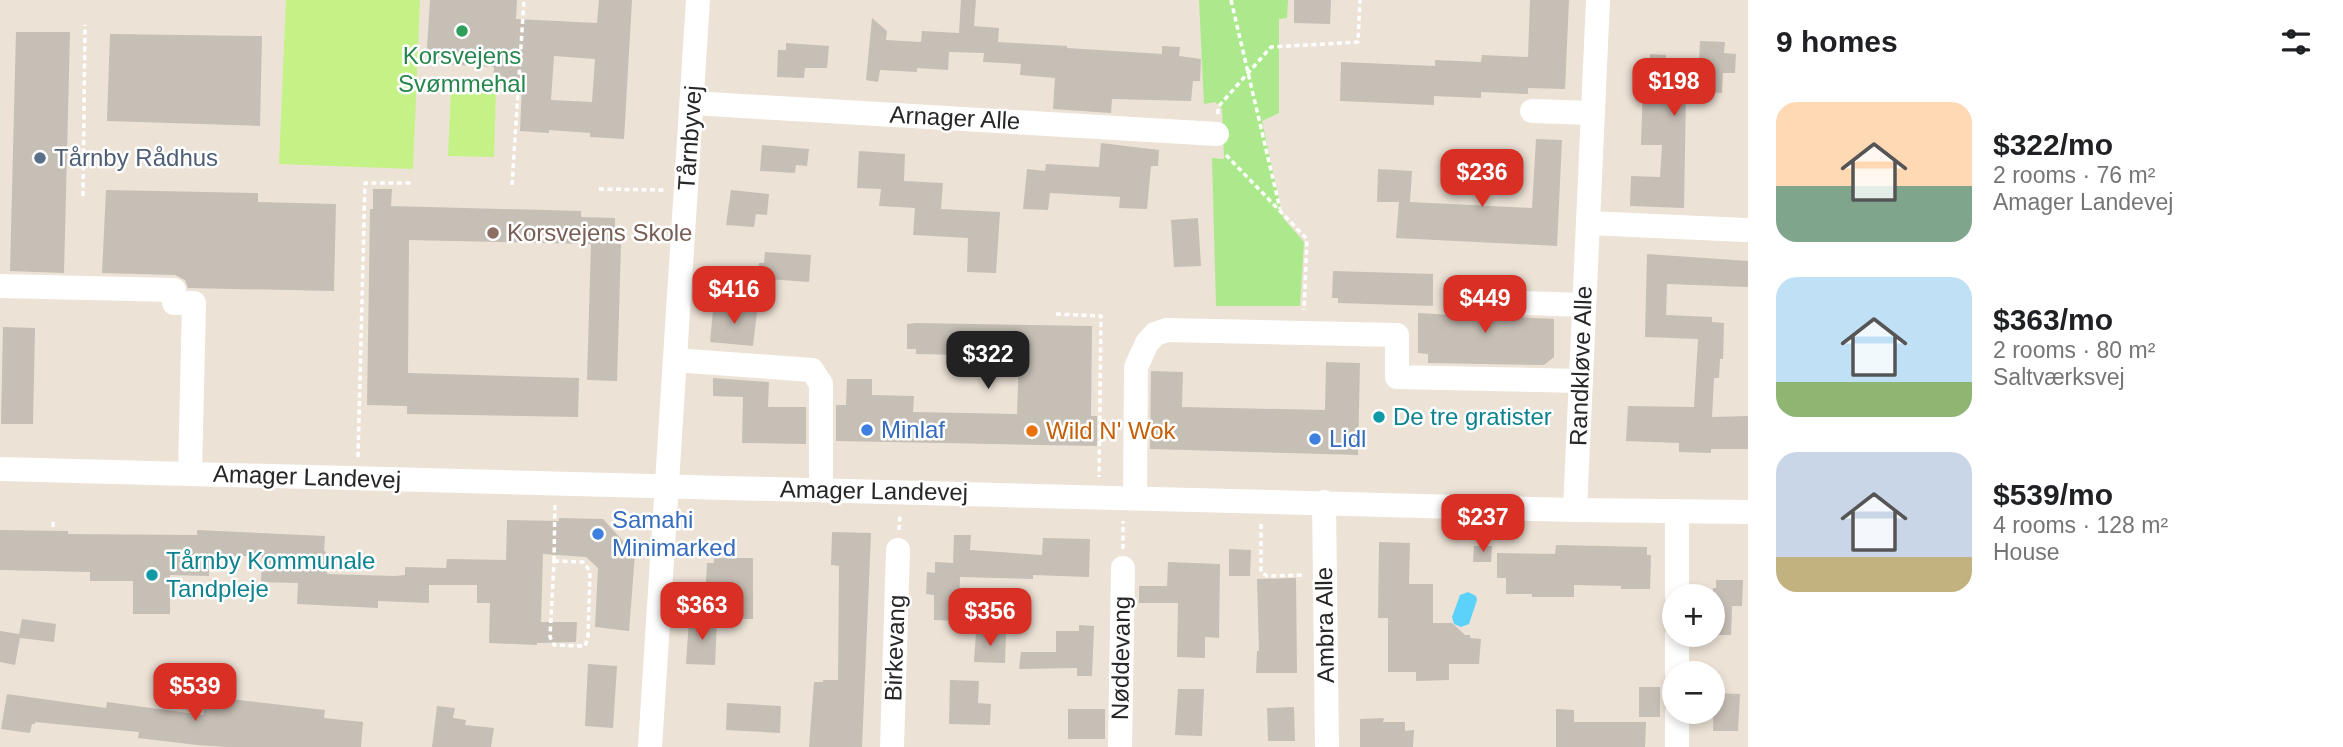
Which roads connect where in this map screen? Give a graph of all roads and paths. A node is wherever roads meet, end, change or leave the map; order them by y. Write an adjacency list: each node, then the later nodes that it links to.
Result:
1 (524, 0): 13 (path)
2 (698, 0): 8 (street, Tårnbyvej)
3 (1231, 0): 7 (path)
4 (1360, 0): 7 (path)
5 (1598, 0): 10 (street, Randkløve Alle)
6 (85, 25): 16 (path)
7 (1248, 73): 11 (path); 17 (path)
8 (692, 103): 11 (street, Arnager Alle); 15 (street, Tårnbyvej)
9 (1532, 111): 10 (street)
10 (1593, 113): 18 (street, Randkløve Alle)
11 (1217, 134): 17 (path)
12 (414, 183): 29 (path)
13 (512, 185)
14 (599, 189): 15 (path)
15 (687, 190): 25 (street, Tårnbyvej)
16 (83, 196)
17 (1280, 211): 24 (path)
18 (1588, 223): 19 (street); 22 (street, Randkløve Alle)
19 (1745, 230)
20 (0, 286): 28 (street)
21 (1522, 303): 22 (street)
22 (1584, 305): 26 (street, Randkløve Alle)
23 (1056, 314): 34 (path)
24 (1303, 333): 26 (street); 34 (street)
25 (675, 360): 31 (street, Tårnbyvej); 32 (street)
26 (1581, 381): 36 (street, Randkløve Alle)
27 (0, 469): 28 (street, Amager Landevej)
28 (190, 473): 29 (street, Amager Landevej)
29 (358, 478): 30 (street, Amager Landevej)
30 (556, 484): 31 (street, Amager Landevej); 43 (path)
31 (666, 486): 32 (street, Amager Landevej); 48 (street, Tårnbyvej)
32 (821, 490): 33 (street, Amager Landevej)
33 (901, 492): 34 (street, Amager Landevej); 42 (path)
34 (1119, 497): 35 (street, Amager Landevej); 44 (path)
35 (1324, 502): 36 (street, Amager Landevej); 45 (street, Ambra Alle)
36 (1575, 510): 37 (street, Amager Landevej)
37 (1677, 511): 38 (street, Amager Landevej); 46 (street)
38 (1748, 512)
39 (53, 520): 40 (path)
40 (53, 527)
41 (1261, 545): 45 (path)
42 (898, 550): 49 (street, Birkevang)
43 (554, 561): 43 (path)
44 (1123, 568): 50 (street, Nøddevang)
45 (1325, 575): 51 (street, Ambra Alle)
46 (1677, 584)
47 (1677, 724): 52 (street)
48 (650, 747)
49 (892, 747)
50 (1120, 747)
51 (1327, 747)
52 (1677, 747)

